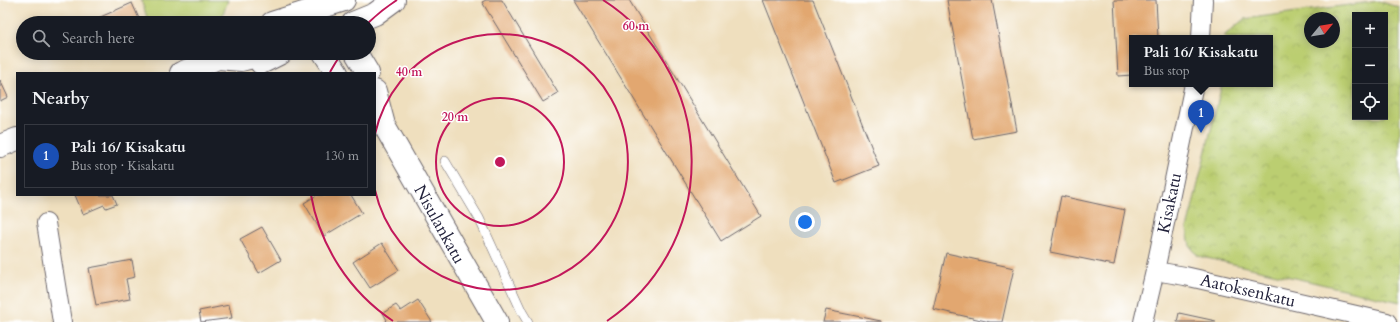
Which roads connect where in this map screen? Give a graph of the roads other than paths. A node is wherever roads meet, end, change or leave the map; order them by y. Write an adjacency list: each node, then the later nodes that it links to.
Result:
1 (394, 0): 5 (main road)
2 (1203, 0): 6 (street)
3 (333, 7): 4 (main road)
4 (297, 13)
5 (370, 16)
6 (1201, 35)
7 (209, 60): 12 (main road)
8 (261, 60): 9 (main road)
9 (267, 60)
10 (329, 60): 13 (main road)
11 (360, 60): 14 (main road)
12 (183, 72)
13 (336, 72)
14 (367, 72)
15 (1193, 87): 22 (street, Kisakatu)
16 (376, 98): 17 (main road, Nisulankatu)
17 (380, 121): 24 (main road, Nisulankatu)
18 (16, 140): 19 (main road)
19 (0, 146)
20 (445, 160): 25 (lane, Nisulankatu)
21 (46, 223): 23 (street)
22 (1155, 271): 26 (street, Kisakatu); 27 (street, Aatoksenkatu)
23 (62, 322)
24 (497, 322)
25 (528, 322)
26 (1143, 322)
27 (1387, 322)

